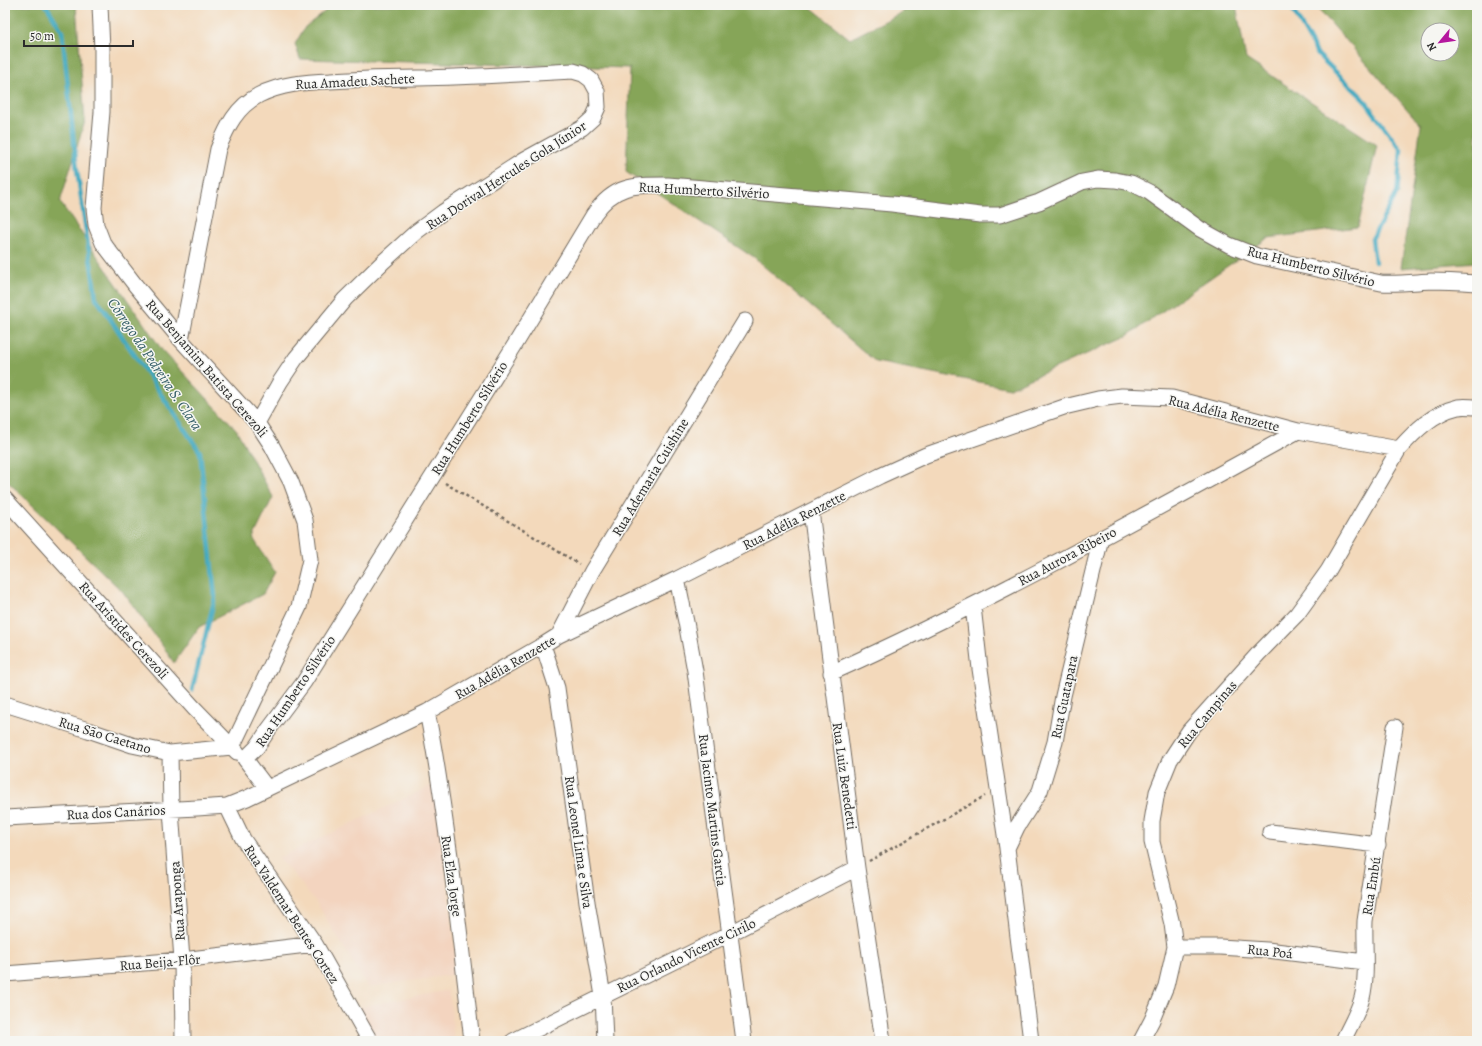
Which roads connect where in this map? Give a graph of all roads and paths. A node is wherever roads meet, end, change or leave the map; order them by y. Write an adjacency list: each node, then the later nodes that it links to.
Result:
1 (100, 5): 5 (street, Rua Benjamim Batista Cerezoli)
2 (573, 71): 5 (street, Rua Amadeu Sachete); 7 (street, Rua Dorival Hercules Gola Júnior)
3 (1477, 284): 10 (street, Rua Humberto Silvério)
4 (744, 321): 14 (street, Rua Ademaria Cuishine)
5 (181, 340): 7 (street, Rua Benjamim Batista Cerezoli)
6 (1477, 407): 9 (street, Rua Campinas)
7 (257, 423): 23 (street, Rua Benjamim Batista Cerezoli)
8 (1298, 431): 9 (street, Rua Adélia Renzette); 12 (street, Rua Adélia Renzette); 13 (street, Rua Aurora Ribeiro)
9 (1398, 450): 37 (street, Rua Campinas)
10 (434, 476): 14 (path); 25 (street, Rua Humberto Silvério)
11 (5, 499): 23 (street, Rua Aristides Cerezoli)
12 (811, 511): 15 (street, Rua Adélia Renzette); 19 (street, Rua Luiz Benedetti)
13 (1101, 538): 16 (street, Rua Aurora Ribeiro); 33 (street, Rua Guatapara)
14 (592, 571): 17 (street, Rua Ademaria Cuishine)
15 (677, 579): 17 (street, Rua Adélia Renzette); 35 (street, Rua Jacinto Martins Garcia)
16 (973, 606): 19 (street, Rua Aurora Ribeiro); 27 (street)
17 (559, 635): 18 (street, Rua Adélia Renzette)
18 (544, 645): 21 (street, Rua Adélia Renzette); 41 (street, Rua Leonel Lima e Silva)
19 (831, 673): 34 (street, Rua Luiz Benedetti)
20 (5, 704): 24 (street, Rua São Caetano)
21 (427, 712): 26 (street, Rua Adélia Renzette); 44 (street, Rua Elza Jorge)
22 (1395, 727): 32 (street, Rua Embú)
23 (232, 747): 24 (street, Rua São Caetano); 25 (street, Rua Aristides Cerezoli)
24 (170, 753): 29 (street, Rua Araponga)
25 (245, 759): 26 (street, Rua Humberto Silvério)
26 (267, 788): 28 (street, Rua Adélia Renzette)
27 (998, 789): 33 (street); 34 (path)
28 (227, 806): 29 (street, Rua dos Canários); 36 (street, Rua Valdemar Bentes Cortez)
29 (171, 810): 30 (street, Rua dos Canários); 38 (street, Rua Araponga)
30 (5, 818)
31 (1270, 832): 32 (street)
32 (1378, 845): 39 (street, Rua Embú)
33 (1007, 848): 49 (street)
34 (857, 868): 35 (street, Rua Orlando Vicente Cirilo); 48 (street, Rua Luiz Benedetti)
35 (729, 934): 41 (street, Rua Orlando Vicente Cirilo); 47 (street, Rua Jacinto Martins Garcia)
36 (315, 944): 38 (street, Rua Beija-Flôr); 43 (street, Rua Valdemar Bentes Cortez)
37 (1175, 947): 39 (street, Rua Poá); 50 (street, Rua Campinas)
38 (182, 960): 40 (street, Rua Beija-Flôr); 42 (street, Rua Araponga)
39 (1365, 962): 51 (street, Rua Embú)
40 (5, 974)
41 (603, 996): 45 (street, Rua Orlando Vicente Cirilo); 46 (street, Rua Leonel Lima e Silva)
42 (183, 1041)
43 (370, 1041)
44 (472, 1041)
45 (513, 1041)
46 (605, 1041)
47 (744, 1041)
48 (883, 1041)
49 (1032, 1041)
50 (1141, 1041)
51 (1343, 1041)

